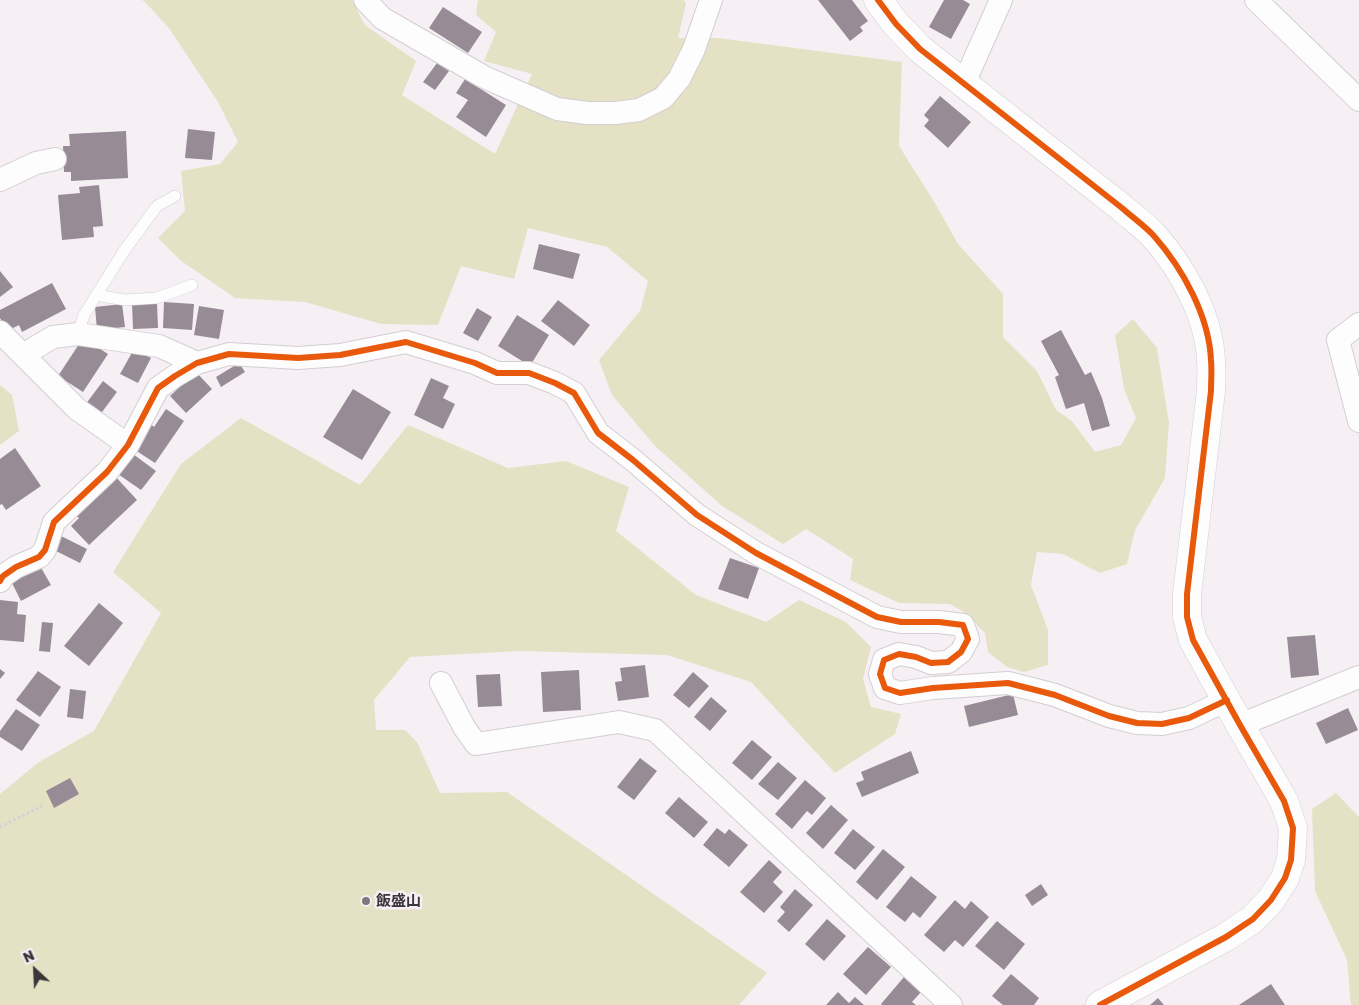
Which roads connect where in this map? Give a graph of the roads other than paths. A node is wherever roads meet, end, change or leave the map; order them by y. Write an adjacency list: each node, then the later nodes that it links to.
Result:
1 (365, 0): 2 (street)
2 (711, 0)
3 (878, 0): 6 (street)
4 (1001, 0): 6 (street)
5 (1256, 0): 7 (street)
6 (964, 83): 23 (street)
7 (1359, 100)
8 (55, 159): 9 (street)
9 (0, 180)
10 (176, 196): 12 (lane)
11 (192, 286): 12 (lane)
12 (96, 295): 15 (lane)
13 (1359, 324): 18 (street)
14 (0, 332): 16 (street)
15 (78, 334): 16 (street); 17 (street)
16 (23, 355): 19 (street)
17 (197, 363): 19 (street); 23 (street)
18 (1359, 421)
19 (128, 445): 20 (street)
20 (0, 581)
21 (1359, 677): 24 (street)
22 (441, 683): 25 (street)
23 (1227, 700): 24 (street)
24 (1240, 725): 26 (street)
25 (951, 1005)
26 (1100, 1005)

